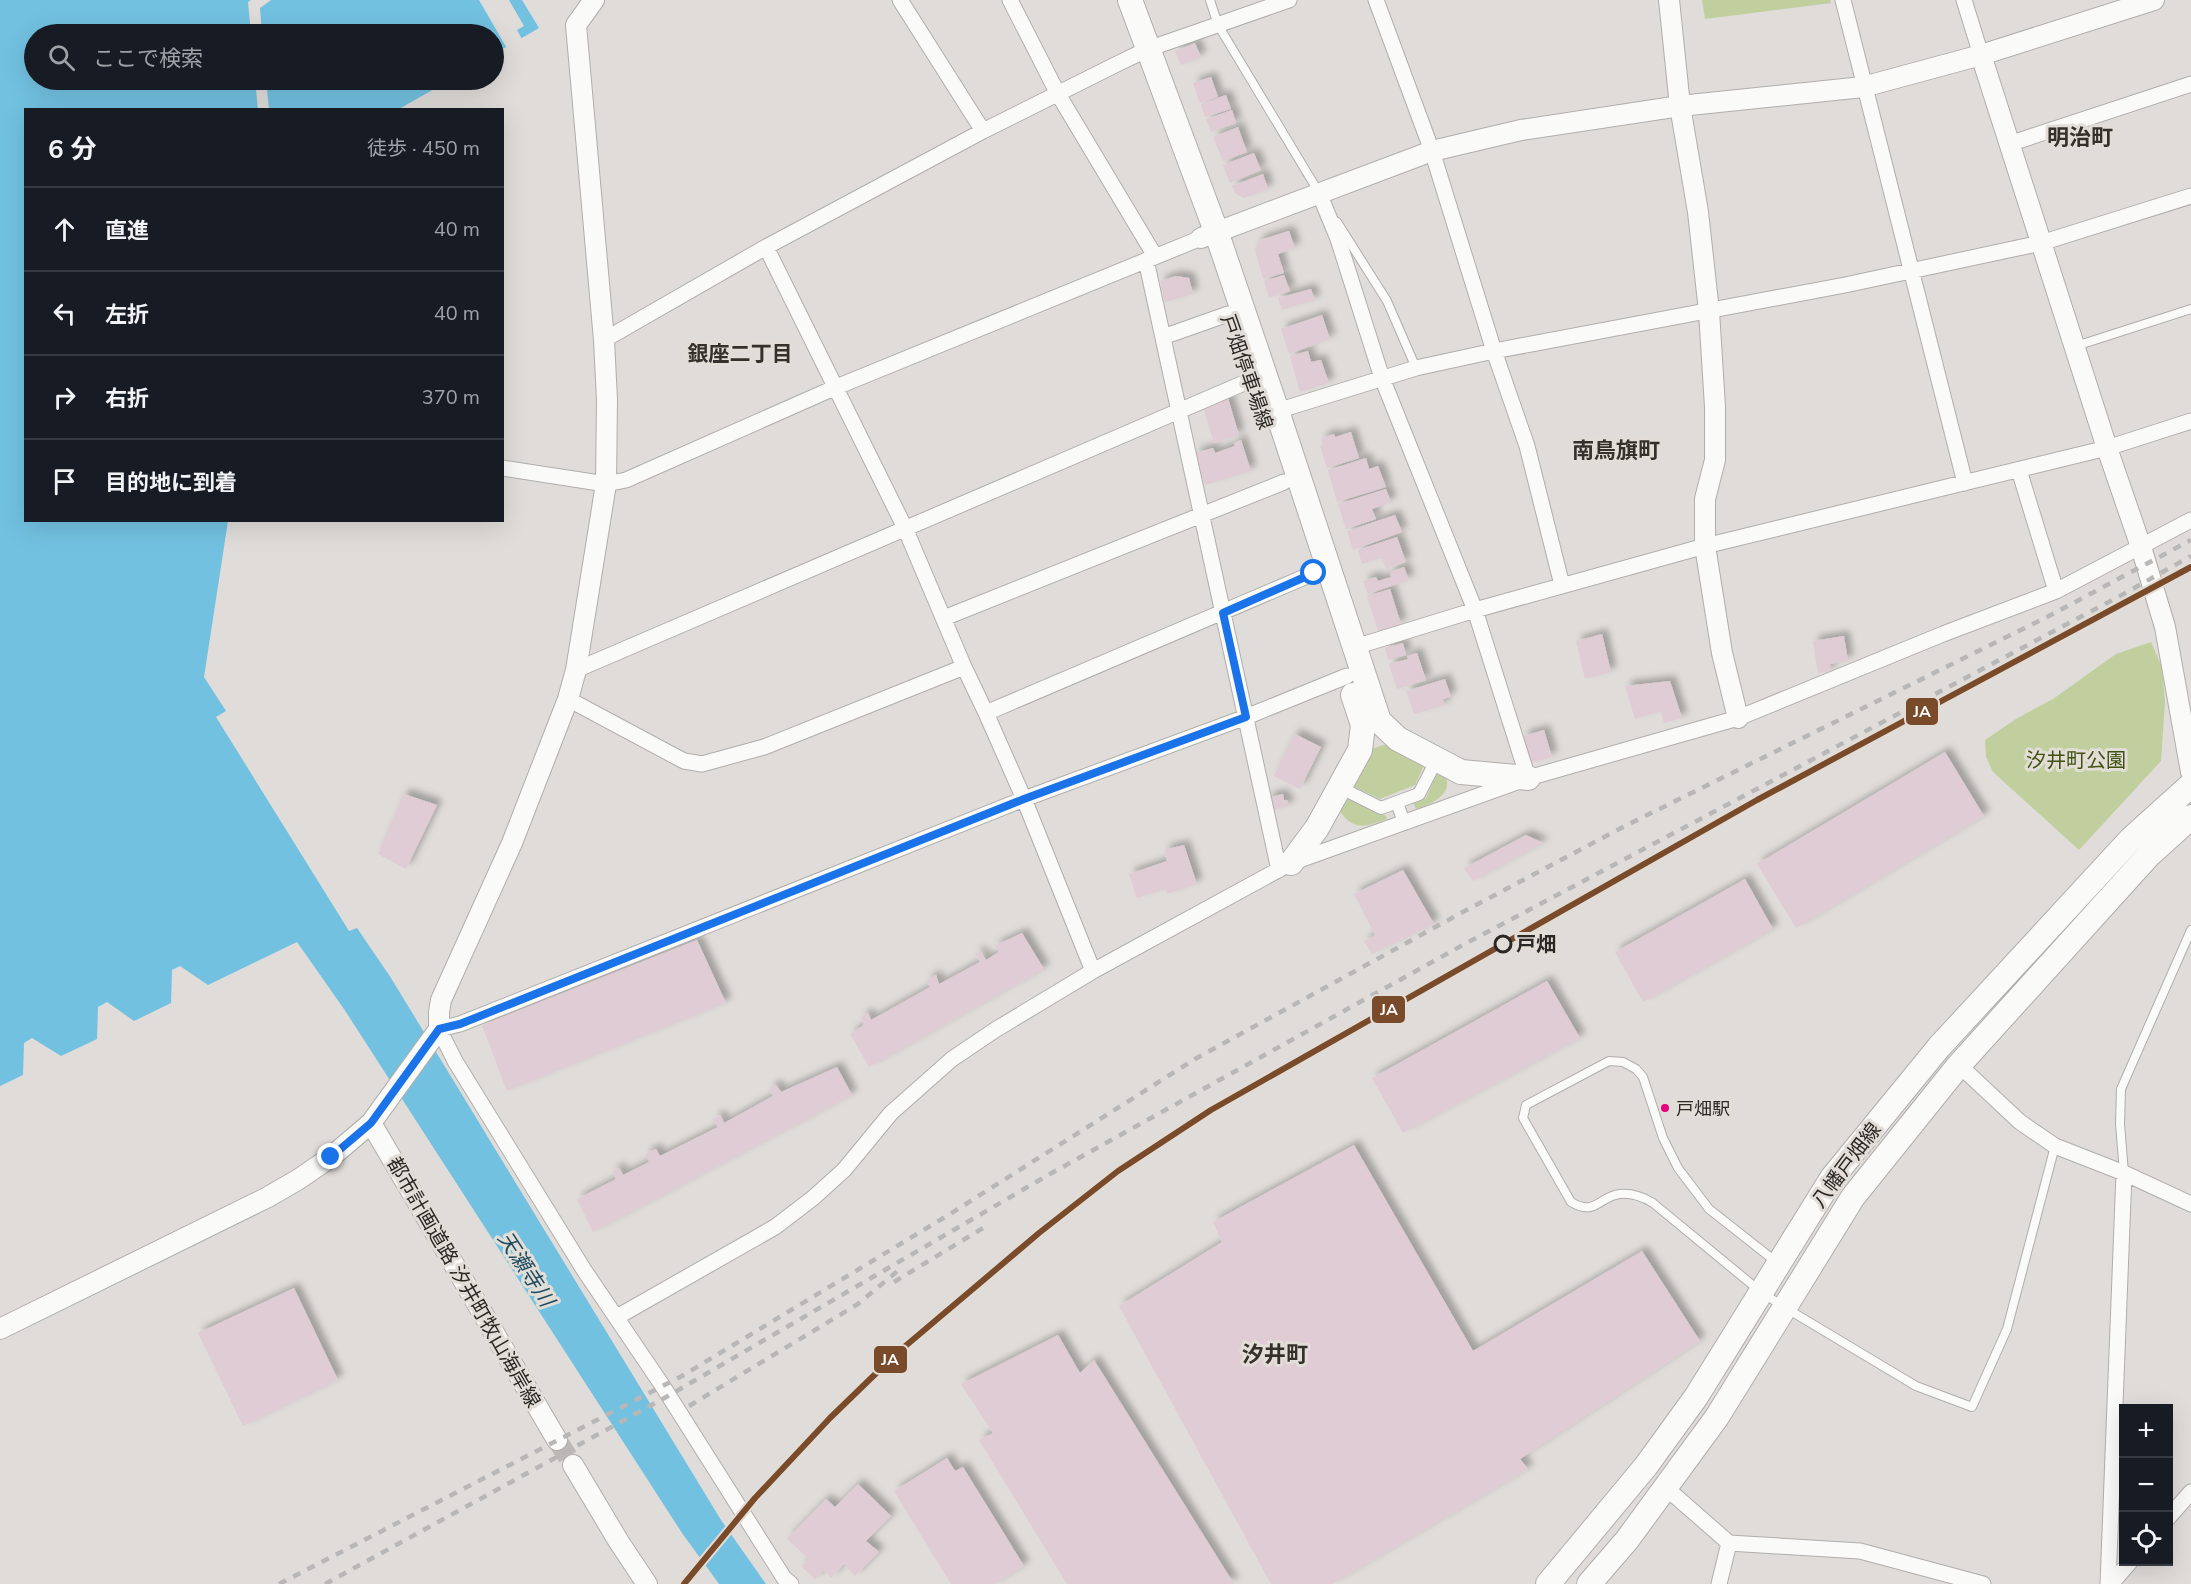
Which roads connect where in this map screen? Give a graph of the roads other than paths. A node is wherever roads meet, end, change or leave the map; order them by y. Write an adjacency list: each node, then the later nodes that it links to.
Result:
1 (594, 0): 34 (street)
2 (900, 0): 20 (street)
3 (1010, 0): 18 (street)
4 (1113, 0): 14 (main road, 戸畑停車場線)
5 (1130, 0): 14 (main road, 戸畑停車場線)
6 (1210, 0): 13 (lane)
7 (1289, 0): 13 (street)
8 (1376, 0): 22 (street)
9 (1668, 0): 19 (street)
10 (1842, 0): 17 (street)
11 (1964, 0): 15 (street)
12 (2154, 0): 15 (street)
13 (1218, 25): 14 (street); 23 (lane)
14 (1141, 52): 18 (street); 25 (main road, 戸畑停車場線)
15 (1982, 55): 17 (street); 21 (street)
16 (2191, 84): 21 (street)
17 (1863, 87): 19 (street); 29 (street)
18 (1058, 94): 20 (street); 28 (street)
19 (1680, 106): 22 (street); 31 (street)
20 (982, 131): 27 (street)
21 (2009, 144): 26 (street)
22 (1432, 151): 23 (street); 36 (street)
23 (1319, 193): 25 (street); 37 (lane); 38 (street)
24 (2191, 196): 26 (street)
25 (1208, 234): 28 (street); 32 (main road, 戸畑停車場線); 42 (main road, 戸畑停車場線)
26 (2042, 243): 29 (street); 35 (street)
27 (766, 247): 34 (street); 40 (street)
28 (1151, 258): 33 (street); 40 (street)
29 (1911, 271): 31 (street); 48 (street)
30 (2191, 309): 35 (lane)
31 (1709, 311): 36 (street); 53 (street)
32 (1228, 315): 33 (street); 39 (main road, 戸畑停車場線)
33 (1163, 337): 41 (street)
34 (604, 340): 49 (street)
35 (2075, 347): 44 (street)
36 (1494, 351): 37 (street); 56 (street)
37 (1416, 368): 38 (street)
38 (1382, 378): 42 (street); 58 (street)
39 (1251, 380): 41 (street); 47 (main road, 戸畑停車場線)
40 (834, 388): 49 (street); 52 (street)
41 (1179, 411): 50 (street); 52 (street)
42 (1277, 411): 61 (main road, 戸畑停車場線)
43 (2191, 421): 44 (street)
44 (2107, 448): 46 (street); 54 (street)
45 (504, 468): 49 (street)
46 (2019, 470): 48 (street); 57 (street)
47 (1284, 482): 50 (street); 55 (main road, 戸畑停車場線)
48 (1965, 483): 53 (street)
49 (606, 484): 63 (street)
50 (1202, 516): 59 (street); 60 (street)
51 (2191, 520): 54 (street)
52 (905, 528): 60 (street); 63 (street)
53 (1705, 546): 56 (street); 68 (street)
54 (2141, 547): 57 (street); 72 (street)
55 (1314, 573): 59 (street); 64 (main road, 戸畑停車場線)
56 (1562, 585): 58 (street)
57 (2056, 591): 68 (street)
58 (1475, 610): 61 (street); 73 (street)
59 (1223, 613): 66 (street); 67 (street)
60 (945, 618): 62 (street)
61 (1355, 646): 69 (main road, 戸畑停車場線)
62 (964, 667): 65 (street); 66 (street)
63 (576, 670): 65 (street)
64 (1347, 676): 67 (street); 70 (main road, 戸畑停車場線)
65 (568, 699): 81 (street)
66 (986, 712): 76 (street)
67 (1246, 717): 76 (street); 78 (street)
68 (1738, 718): 73 (street)
69 (1398, 739): 70 (main road); 73 (main road, 戸畑停車場線)
70 (1360, 750): 78 (main road, 戸畑停車場線)
71 (1434, 765): 75 (street)
72 (2191, 772)
73 (1528, 778): 78 (street)
74 (2191, 785): 87 (main road, 八幡戸畑線)
75 (1347, 791)
76 (1024, 799): 80 (street); 81 (street)
77 (2191, 817): 82 (main road, 八幡戸畑線)
78 (1285, 866): 80 (street)
79 (2191, 930): 85 (lane)
80 (1093, 971): 89 (street)
81 (439, 1029): 83 (street); 89 (street)
82 (1959, 1065): 84 (street); 88 (main road, 八幡戸畑線)
83 (371, 1123): 90 (street); 91 (street, 都市計画道路 汐井町牧山海岸線)
84 (2055, 1146): 85 (street); 88 (lane)
85 (2124, 1173): 86 (street); 105 (street)
86 (2191, 1204)
87 (1779, 1269): 88 (main road, 八幡戸畑線); 88 (lane)
88 (1776, 1298): 93 (main road, 八幡戸畑線); 101 (main road, 八幡戸畑線)
89 (617, 1317): 100 (street)
90 (0, 1329)
91 (557, 1440)
92 (573, 1465): 99 (street)
93 (1665, 1487): 96 (street); 102 (main road, 八幡戸畑線)
94 (2191, 1492): 95 (street)
95 (2173, 1513)
96 (1729, 1543): 98 (street); 103 (street)
97 (2126, 1566): 105 (street)
98 (1949, 1580): 104 (street)
99 (647, 1584)
100 (791, 1584)
101 (1548, 1584)
102 (1589, 1584)
103 (1719, 1584)
104 (1983, 1584)
105 (2109, 1584)

